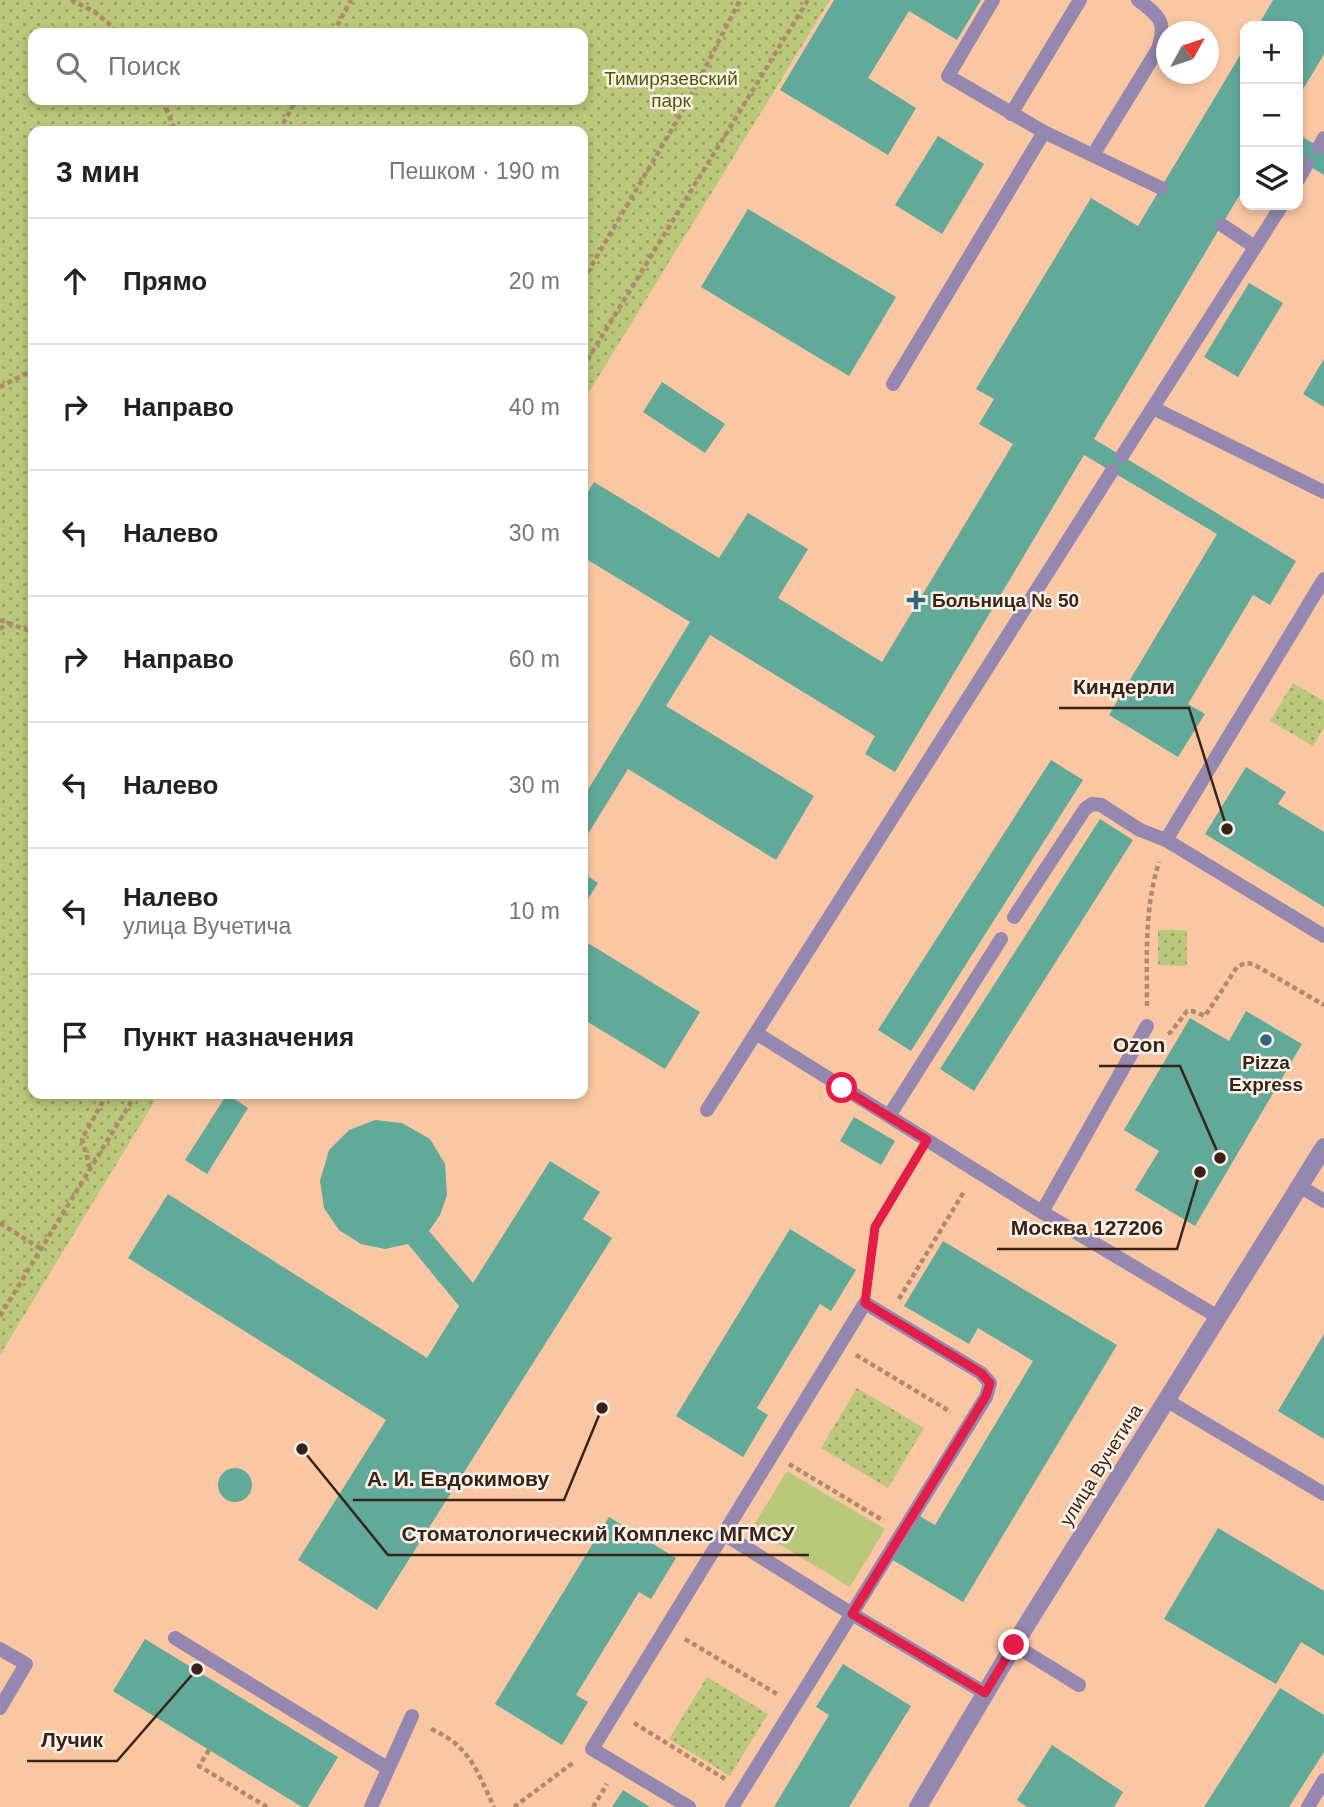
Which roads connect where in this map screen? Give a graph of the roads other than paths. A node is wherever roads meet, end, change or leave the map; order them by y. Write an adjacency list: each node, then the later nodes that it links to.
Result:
1 (993, 0): 4 (lane)
2 (1080, 0): 4 (lane)
3 (1138, 0): 6 (lane)
4 (1011, 114): 5 (lane)
5 (1044, 132): 6 (lane); 13 (lane)
6 (1093, 155): 9 (lane)
7 (1307, 164): 8 (lane)
8 (1303, 171)
9 (1161, 188)
10 (1279, 210): 12 (lane)
11 (1222, 225): 12 (lane)
12 (1255, 247): 14 (lane)
13 (893, 384)
14 (1153, 408): 15 (lane); 17 (lane)
15 (1122, 456)
16 (1112, 471): 24 (lane)
17 (1324, 492)
18 (1324, 579): 19 (lane)
19 (1166, 840): 20 (lane); 21 (lane)
20 (1014, 917)
21 (1324, 936)
22 (1001, 939): 26 (lane)
23 (1147, 1026): 30 (lane)
24 (756, 1033): 25 (lane); 26 (lane)
25 (707, 1110)
26 (889, 1116): 30 (lane)
27 (1324, 1147): 28 (street, улица Вучетича)
28 (1300, 1186): 29 (lane); 31 (street, улица Вучетича)
29 (1324, 1201)
30 (1042, 1212): 31 (lane)
31 (1218, 1317): 32 (street, улица Вучетича)
32 (1166, 1400): 33 (lane); 37 (street, улица Вучетича)
33 (1324, 1494)
34 (724, 1534): 35 (lane); 35 (lane); 46 (lane)
35 (852, 1614): 40 (lane); 47 (lane)
36 (175, 1638): 43 (lane)
37 (1014, 1645): 39 (lane); 40 (street, улица Вучетича)
38 (0, 1649): 41 (lane)
39 (1079, 1685)
40 (985, 1693): 48 (street, улица Вучетича)
41 (0, 1708)
42 (411, 1718): 43 (lane)
43 (387, 1768): 45 (lane)
44 (1324, 1780): 49 (lane)
45 (371, 1807)
46 (689, 1807)
47 (732, 1807)
48 (918, 1807)
49 (1308, 1807)

